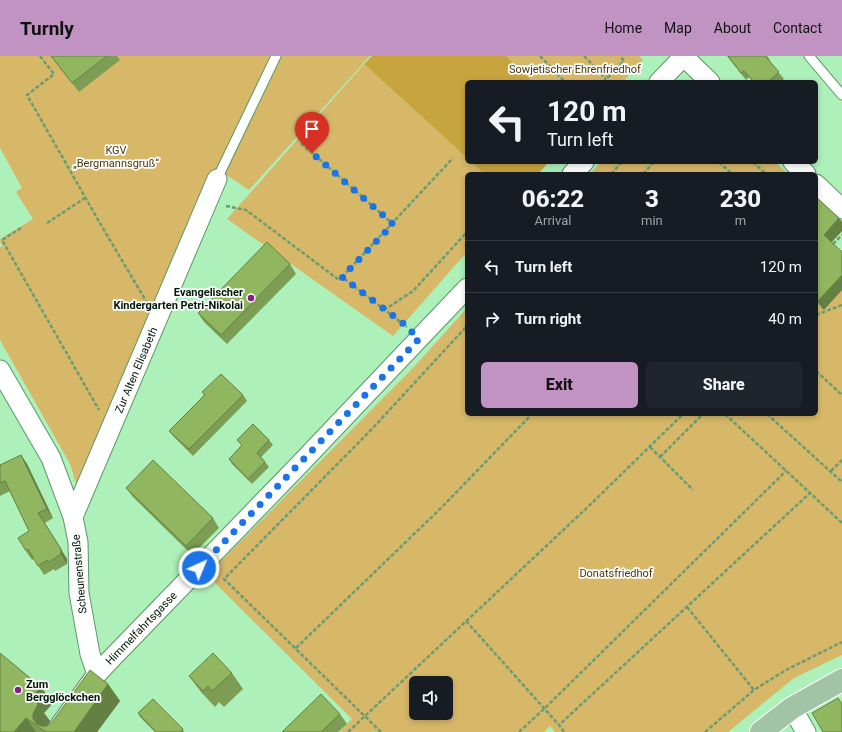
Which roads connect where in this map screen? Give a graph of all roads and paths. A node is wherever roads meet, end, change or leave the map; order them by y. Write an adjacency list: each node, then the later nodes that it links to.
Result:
1 (40, 56): 30 (path)
2 (276, 56): 28 (lane)
3 (540, 56): 8 (path)
4 (584, 56): 9 (path)
5 (620, 56): 10 (path)
6 (683, 56): 11 (street); 12 (street)
7 (809, 56): 13 (lane)
8 (563, 80)
9 (603, 80)
10 (605, 80)
11 (661, 80)
12 (708, 80)
13 (842, 95)
14 (301, 143): 34 (path)
15 (453, 158): 34 (path)
16 (582, 164): 22 (street)
17 (620, 164): 23 (path)
18 (652, 164): 24 (path)
19 (721, 164): 25 (path)
20 (755, 164): 26 (path)
21 (795, 164): 27 (street)
22 (574, 172)
23 (613, 172)
24 (645, 172)
25 (730, 172)
26 (764, 172)
27 (804, 172)
28 (218, 179): 44 (street, Zur Alten Elisabeth)
29 (818, 186): 32 (street)
30 (85, 198): 33 (path); 44 (path)
31 (236, 208): 39 (path)
32 (842, 209)
33 (47, 222)
34 (393, 224): 39 (path)
35 (21, 228): 55 (path)
36 (465, 234): 42 (path)
37 (842, 235): 38 (path)
38 (833, 244)
39 (342, 277): 42 (path)
40 (465, 290): 46 (street, Himmelfahrtsgasse)
41 (842, 305): 43 (path)
42 (384, 310): 46 (path)
43 (818, 315)
44 (157, 320): 55 (street, Zur Alten Elisabeth)
45 (465, 328): 69 (path)
46 (419, 339): 70 (street, Himmelfahrtsgasse)
47 (0, 370): 64 (street, Scheunenstraße)
48 (818, 373): 49 (path)
49 (842, 396)
50 (530, 416): 69 (path)
51 (681, 416): 56 (path)
52 (701, 416): 57 (path)
53 (727, 416): 59 (path)
54 (769, 416): 60 (path)
55 (110, 429): 64 (street, Zur Alten Elisabeth)
56 (650, 447): 57 (path); 67 (path)
57 (660, 457): 62 (path)
58 (842, 460): 60 (path)
59 (786, 471): 63 (path); 74 (path)
60 (831, 471): 61 (path)
61 (842, 482)
62 (693, 490)
63 (810, 493): 65 (path); 66 (path)
64 (73, 517): 70 (street, Scheunenstraße)
65 (842, 523)
66 (687, 607): 72 (path); 76 (path)
67 (466, 621): 74 (path); 75 (path)
68 (842, 642): 72 (path)
69 (296, 648): 75 (path)
70 (97, 674): 77 (street, Himmelfahrtsgasse)
71 (842, 680): 73 (main road)
72 (754, 690): 82 (path)
73 (792, 708): 83 (main road); 84 (street)
74 (544, 709): 76 (path); 80 (path)
75 (366, 715): 78 (path); 79 (path)
76 (559, 725): 81 (path)
77 (55, 732)
78 (348, 732)
79 (382, 732)
80 (519, 732)
81 (564, 732)
82 (705, 732)
83 (762, 732)
84 (806, 732)

